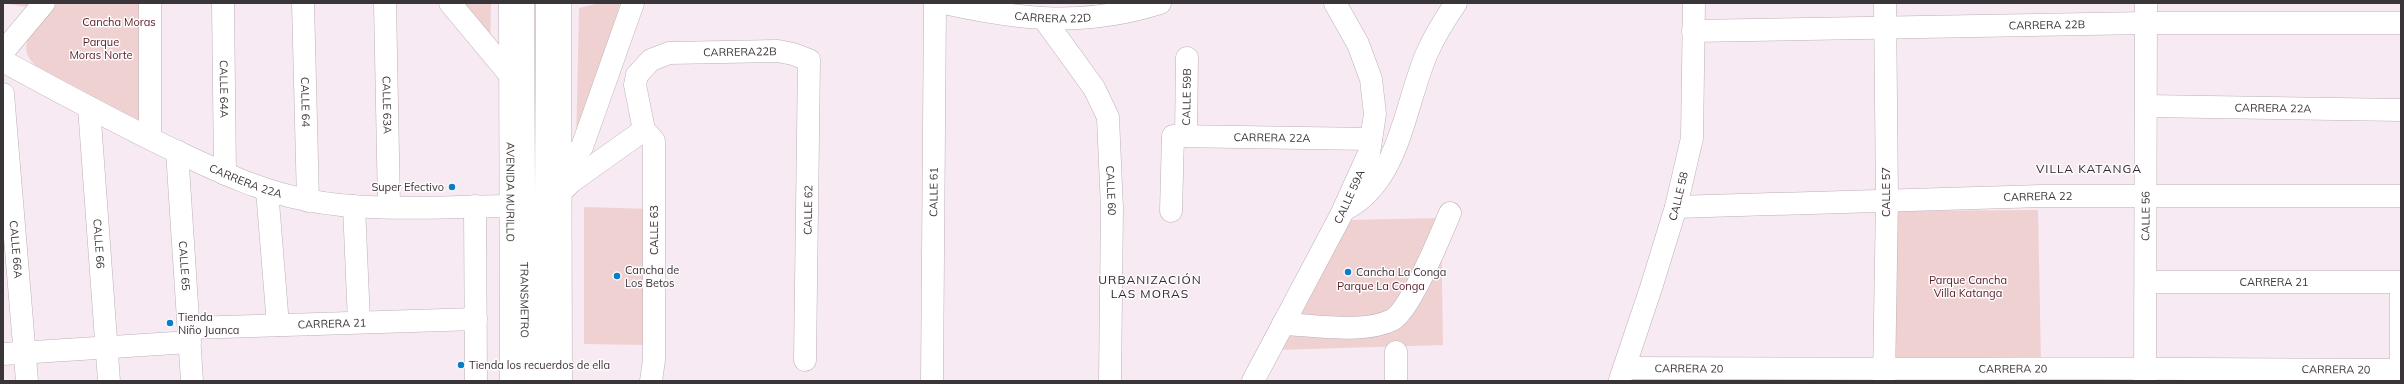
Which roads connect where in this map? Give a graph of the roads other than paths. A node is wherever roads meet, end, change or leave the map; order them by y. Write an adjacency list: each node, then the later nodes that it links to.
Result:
1 (44, 3): 23 (street)
2 (150, 3): 35 (street)
3 (223, 3): 39 (street, CALLE 64A)
4 (303, 3): 44 (street, CALLE 64)
5 (385, 3): 47 (street, CALLE 63A)
6 (450, 3): 28 (street)
7 (633, 3): 38 (street)
8 (935, 3): 79 (street, CALLE 61)
9 (944, 3): 15 (street, CARRERA 22D)
10 (1160, 3): 19 (street, CARRERA 22D)
11 (1456, 3): 51 (street)
12 (1694, 3): 22 (street, CALLE 58)
13 (1884, 3): 21 (street, CALLE 57)
14 (1338, 5): 36 (street, CALLE 59A)
15 (973, 6): 19 (street, CARRERA 22D)
16 (517, 9): 28 (street, AVENIDA MURILLO); 75 (street, TRANSMETRO)
17 (554, 9): 38 (street); 76 (street, TRANSMETRO)
18 (2146, 13): 20 (street, CARRERA 22B); 21 (street, CARRERA 22B); 30 (street, CALLE 56)
19 (1044, 19): 80 (street, CALLE 60)
20 (2401, 24)
21 (1885, 28): 22 (street, CARRERA 22B); 45 (street, CALLE 57)
22 (1693, 31): 50 (street, CALLE 58)
23 (10, 32): 24 (street)
24 (3, 52)
25 (1187, 58): 34 (street, CALLE 59B)
26 (809, 60): 33 (street, CARRERA22B); 65 (street, CALLE 62)
27 (3, 61): 31 (street, CARRERA 22A)
28 (510, 75): 49 (street, AVENIDA MURILLO)
29 (3, 94): 63 (street, CALLE 66A)
30 (2146, 106): 32 (street, CARRERA 22A); 42 (street, CALLE 56)
31 (89, 107): 35 (street, CARRERA 22A); 61 (street, CALLE 66)
32 (2401, 110)
33 (644, 130): 41 (street); 78 (street, CALLE 63)
34 (1179, 136): 36 (street, CARRERA 22A); 52 (street, CALLE 59B)
35 (150, 138): 37 (street, CARRERA 22A)
36 (1371, 139): 51 (street, CALLE 59A)
37 (177, 152): 39 (street, CARRERA 22A); 60 (street, CALLE 65)
38 (560, 170): 41 (street)
39 (225, 174): 40 (street, CARRERA 22A)
40 (267, 190): 44 (street, CARRERA 22A); 59 (street)
41 (560, 193): 77 (street)
42 (2147, 196): 43 (street, CARRERA 22); 45 (street, CARRERA 22); 54 (street, CALLE 56)
43 (2401, 196)
44 (308, 200): 46 (street, CARRERA 22A)
45 (1887, 200): 50 (street, CARRERA 22); 69 (street, CALLE 57)
46 (354, 206): 47 (street, CARRERA 22A); 57 (street)
47 (389, 206): 48 (street, CARRERA 22A)
48 (475, 206): 49 (street, CARRERA 22A); 56 (street)
49 (512, 206): 74 (street, AVENIDA MURILLO)
50 (1676, 207): 68 (street, CALLE 58)
51 (1344, 210): 58 (street, CALLE 59A)
52 (1171, 211)
53 (1450, 213): 58 (street)
54 (2147, 282): 55 (street, CARRERA 21); 67 (street, CALLE 56)
55 (2401, 282): 66 (street)
56 (476, 319): 57 (street, CARRERA 21); 73 (street)
57 (358, 322): 59 (street, CARRERA 21)
58 (1283, 324): 81 (street, CALLE 59A)
59 (278, 325): 60 (street, CARRERA 21)
60 (189, 335): 61 (street, CARRERA 21); 72 (street, CALLE 65)
61 (107, 346): 63 (street, CARRERA 21); 71 (street, CALLE 66)
62 (1396, 352): 82 (street)
63 (25, 353): 64 (street, CARRERA 21); 70 (street, CALLE 66A)
64 (3, 354)
65 (805, 360)
66 (2401, 370): 67 (street, CARRERA 20); 83 (street)
67 (2145, 374): 69 (street, CARRERA 20)
68 (1622, 375): 69 (street, CARRERA 20)
69 (1885, 376)
70 (27, 381)
71 (109, 381)
72 (192, 381)
73 (476, 381)
74 (511, 381)
75 (525, 381)
76 (545, 381)
77 (561, 381)
78 (650, 381)
79 (932, 381)
80 (1110, 381)
81 (1253, 381)
82 (1396, 381)
83 (2400, 381)

